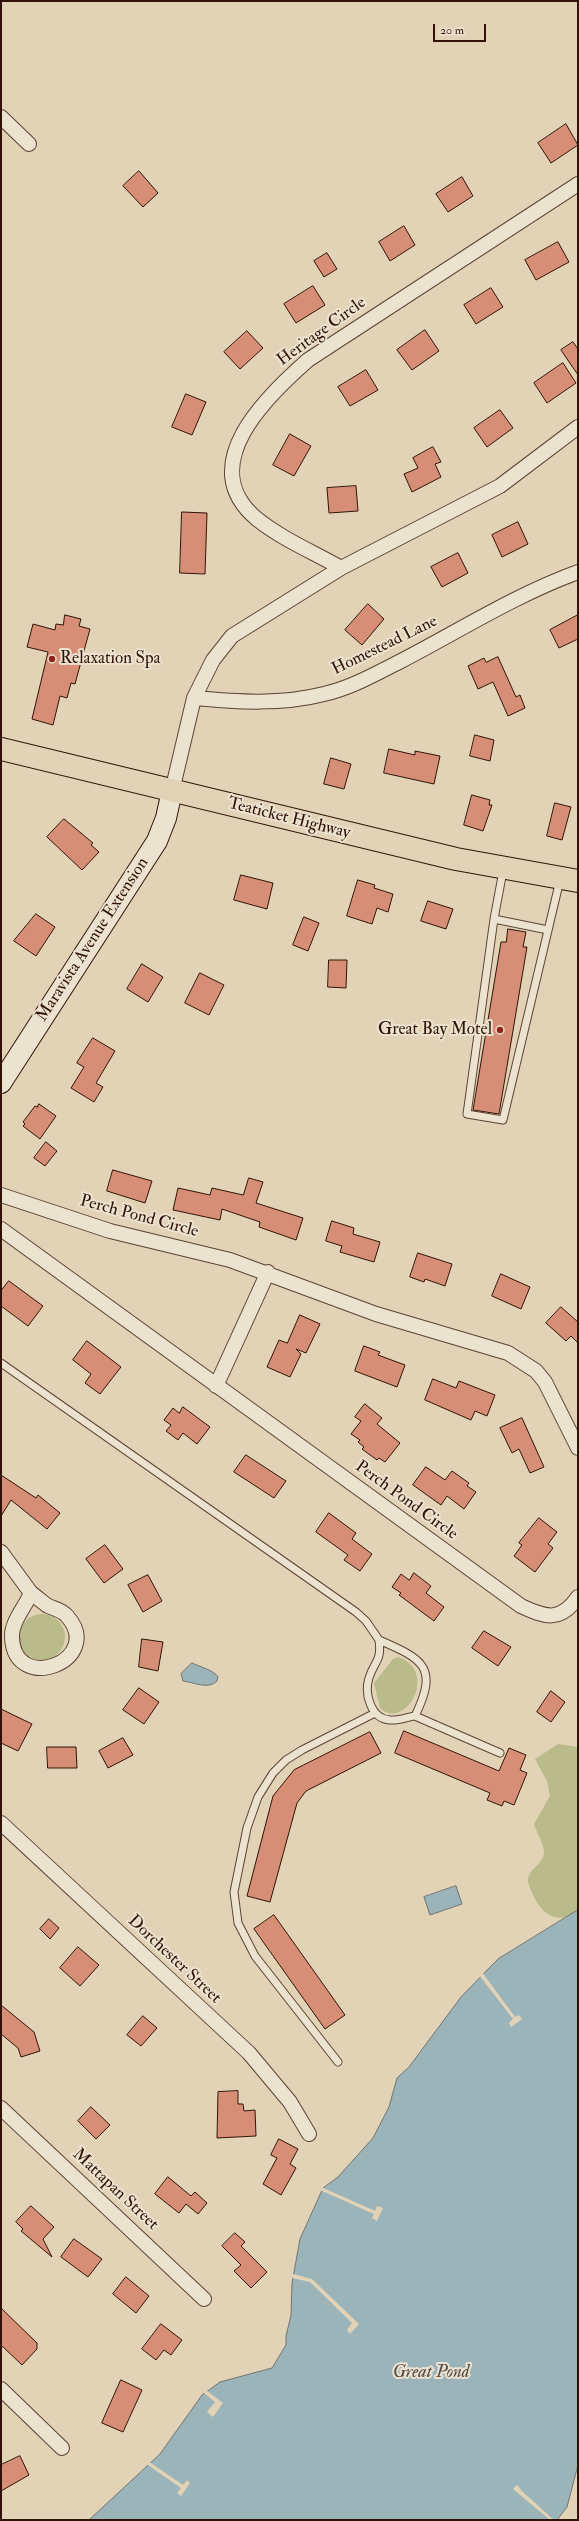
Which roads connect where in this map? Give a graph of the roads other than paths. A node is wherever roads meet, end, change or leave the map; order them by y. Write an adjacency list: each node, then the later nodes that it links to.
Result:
1 (1, 117): 2 (street)
2 (29, 144)
3 (578, 184): 5 (street, Heritage Circle)
4 (578, 427): 5 (street)
5 (341, 568): 7 (street)
6 (578, 572): 7 (street, Homestead Lane)
7 (194, 698): 9 (street)
8 (1, 750): 9 (main road, Teaticket Highway)
9 (172, 791): 10 (main road, Teaticket Highway); 14 (main road, Maravista Avenue Extension)
10 (504, 868): 11 (main road, Teaticket Highway); 12 (lane)
11 (569, 880): 13 (lane)
12 (494, 919): 13 (lane); 13 (lane)
13 (548, 930)
14 (1, 1083)
15 (1, 1195): 17 (street, Perch Pond Circle)
16 (1, 1230): 19 (street, Perch Pond Circle)
17 (268, 1272): 19 (street); 20 (street, Perch Pond Circle)
18 (1, 1363): 24 (lane)
19 (216, 1386): 23 (street, Perch Pond Circle)
20 (578, 1448)
21 (1, 1552): 22 (street)
22 (31, 1593): 22 (street)
23 (578, 1597)
24 (380, 1640): 25 (lane); 26 (lane)
25 (375, 1713): 26 (lane); 29 (lane)
26 (415, 1716): 27 (lane)
27 (500, 1754)
28 (1, 1823): 31 (street, Dorchester Street)
29 (338, 2062)
30 (1, 2108): 32 (street, Mattapan Street)
31 (309, 2134)
32 (204, 2298)
33 (1, 2389): 34 (street)
34 (62, 2448)

